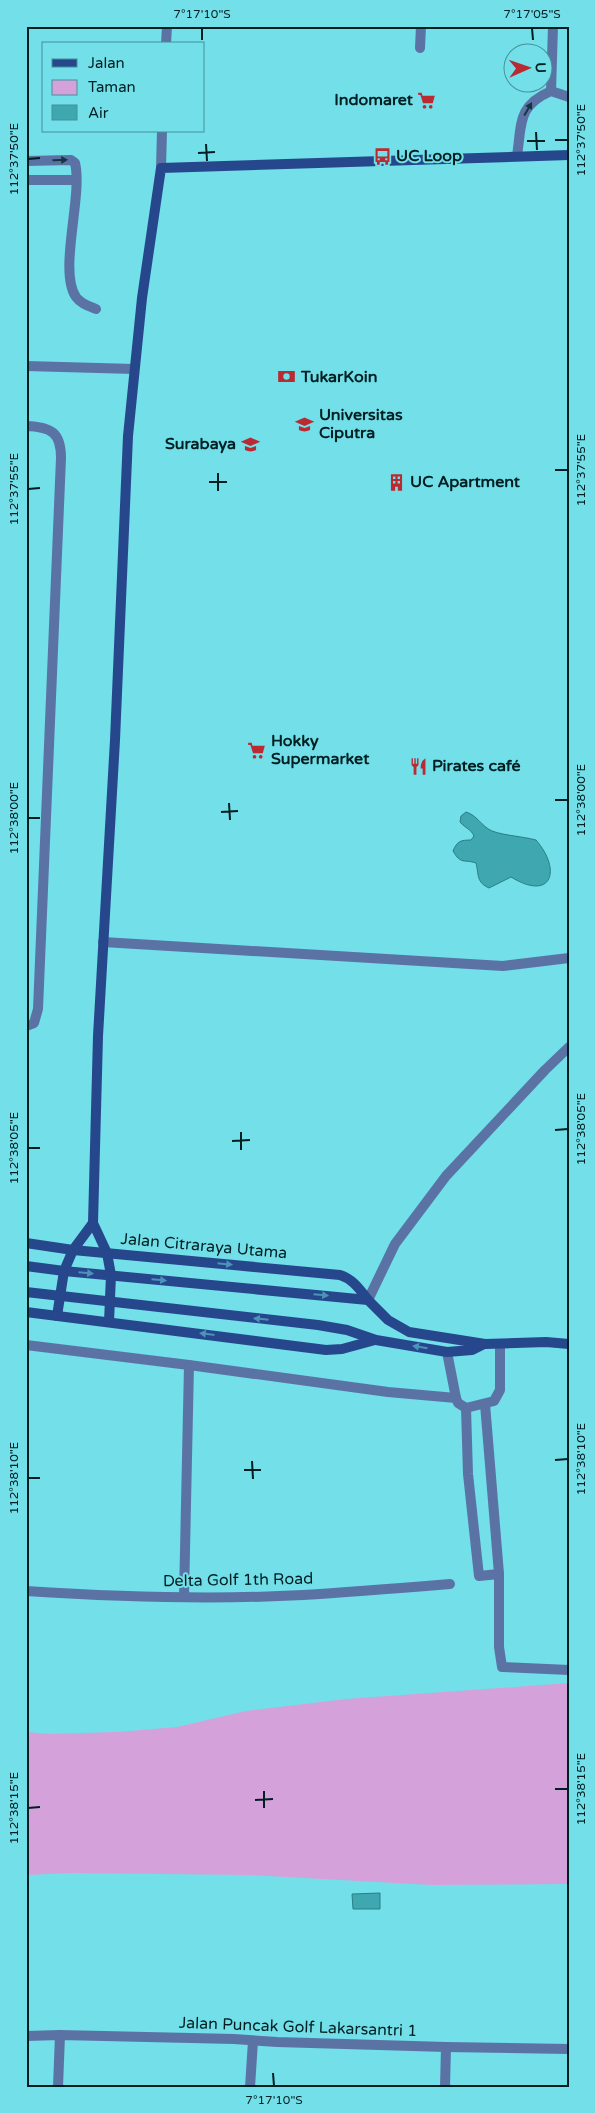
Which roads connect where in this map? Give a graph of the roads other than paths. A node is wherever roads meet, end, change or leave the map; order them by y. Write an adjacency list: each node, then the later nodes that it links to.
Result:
1 (167, 26): 4 (street)
2 (421, 26): 5 (street)
3 (553, 26): 6 (street)
4 (166, 42)
5 (420, 48)
6 (552, 58)
7 (552, 91): 9 (street)
8 (549, 92): 12 (street, one-way to 8)
9 (569, 97)
10 (162, 132): 14 (street)
11 (569, 155): 12 (street)
12 (517, 156): 14 (street)
13 (26, 161): 16 (street, one-way to 16)
14 (160, 168): 19 (street)
15 (26, 180): 16 (street)
16 (76, 180): 17 (street)
17 (96, 309)
18 (26, 366): 19 (street)
19 (134, 369): 21 (street)
20 (26, 426): 23 (street)
21 (103, 942): 22 (street); 25 (street)
22 (569, 958)
23 (26, 1026)
24 (569, 1047): 34 (street)
25 (93, 1223): 27 (street); 28 (street)
26 (26, 1242): 27 (street, Jalan Citraraya Utama)
27 (73, 1250): 28 (street, Jalan Citraraya Utama); 30 (street)
28 (107, 1253): 31 (street); 34 (street, Jalan Citraraya Utama, one-way to 34)
29 (26, 1266): 30 (street)
30 (64, 1271): 31 (street, one-way to 31); 33 (street)
31 (111, 1275): 34 (street, one-way to 34); 35 (street)
32 (26, 1292): 33 (street, Jalan Citraraya Utama)
33 (59, 1297): 35 (street, Jalan Citraraya Utama); 37 (street)
34 (368, 1300): 40 (street, Jalan Citraraya Utama)
35 (111, 1302): 38 (street); 39 (street, Jalan Citraraya Utama, one-way to 35)
36 (26, 1312): 37 (street, Jalan Citraraya Utama)
37 (57, 1316): 38 (street, Jalan Citraraya Utama)
38 (109, 1322): 39 (street, Jalan Citraraya Utama, one-way to 38)
39 (376, 1340): 44 (street, Jalan Citraraya Utama, one-way to 39)
40 (485, 1344): 41 (street, Jalan Citraraya Utama); 44 (street, Jalan Citraraya Utama)
41 (500, 1344): 42 (street, Jalan Citraraya Utama); 47 (street)
42 (569, 1344)
43 (26, 1346): 45 (street)
44 (447, 1352): 46 (street)
45 (189, 1365): 46 (street); 52 (street)
46 (456, 1398): 48 (street)
47 (485, 1404): 48 (street); 49 (street)
48 (466, 1408): 49 (street)
49 (499, 1574): 53 (street)
50 (450, 1584): 52 (street, Delta Golf 1th Road)
51 (26, 1591): 52 (street, Delta Golf 1th Road)
52 (184, 1597)
53 (569, 1670)
54 (60, 2035): 55 (street, Jalan Puncak Golf Lakarsantri 1); 56 (street, Jalan Puncak Golf Lakarsantri 1); 59 (street)
55 (26, 2036)
56 (252, 2041): 57 (street, Jalan Puncak Golf Lakarsantri 1); 60 (street)
57 (446, 2047): 58 (street, Jalan Puncak Golf Lakarsantri 1); 61 (street)
58 (569, 2049)
59 (58, 2087)
60 (250, 2087)
61 (446, 2087)

